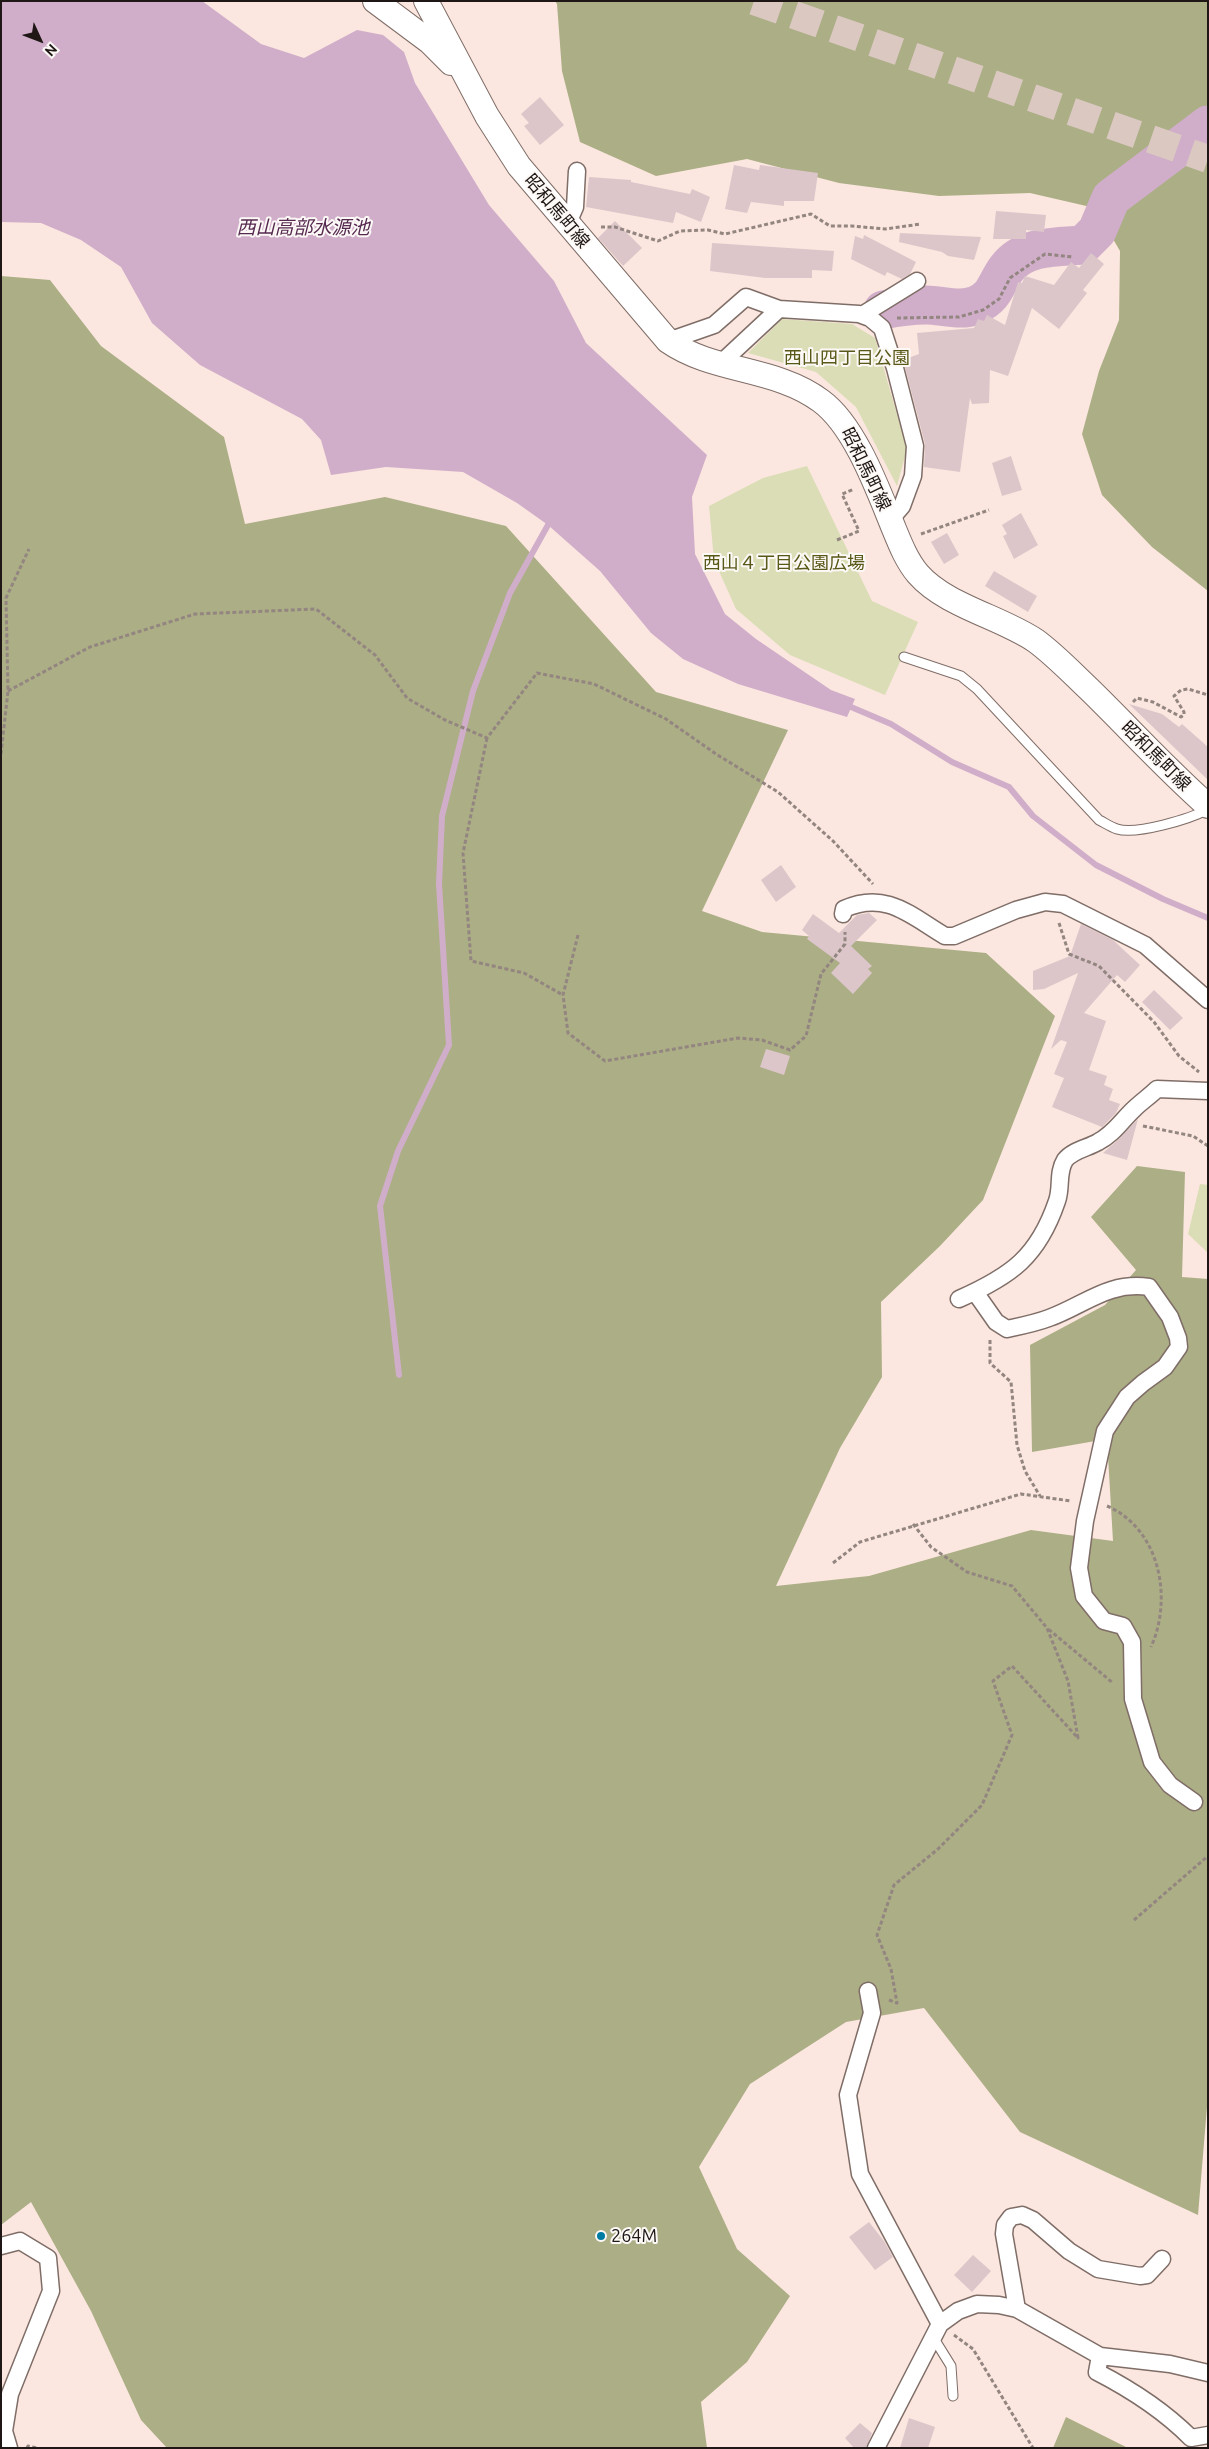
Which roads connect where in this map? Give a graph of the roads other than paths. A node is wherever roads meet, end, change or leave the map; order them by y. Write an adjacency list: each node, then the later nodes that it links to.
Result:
1 (375, 1): 3 (main road, 昭和馬町線)
2 (426, 1): 3 (main road, 昭和馬町線)
3 (466, 78): 5 (main road, 昭和馬町線)
4 (577, 171): 5 (street)
5 (572, 228): 9 (main road, 昭和馬町線)
6 (917, 281): 8 (street)
7 (779, 309): 8 (street); 9 (street); 10 (street)
8 (862, 315): 11 (street)
9 (668, 341): 10 (main road, 昭和馬町線)
10 (721, 363): 11 (main road, 昭和馬町線)
11 (896, 513): 13 (main road, 昭和馬町線)
12 (904, 657): 13 (lane)
13 (1208, 807)
14 (843, 914): 15 (street)
15 (1208, 1000)
16 (1207, 1085): 17 (street)
17 (975, 1292): 18 (street); 19 (street)
18 (959, 1299)
19 (1194, 1802)
20 (868, 1991): 24 (street)
21 (1, 2246): 29 (street)
22 (1162, 2259): 23 (street)
23 (1017, 2309): 24 (street); 25 (street)
24 (936, 2330): 27 (lane); 30 (street)
25 (1100, 2356): 26 (street); 28 (street)
26 (1208, 2373)
27 (953, 2396)
28 (1208, 2435)
29 (9, 2448)
30 (876, 2448)

